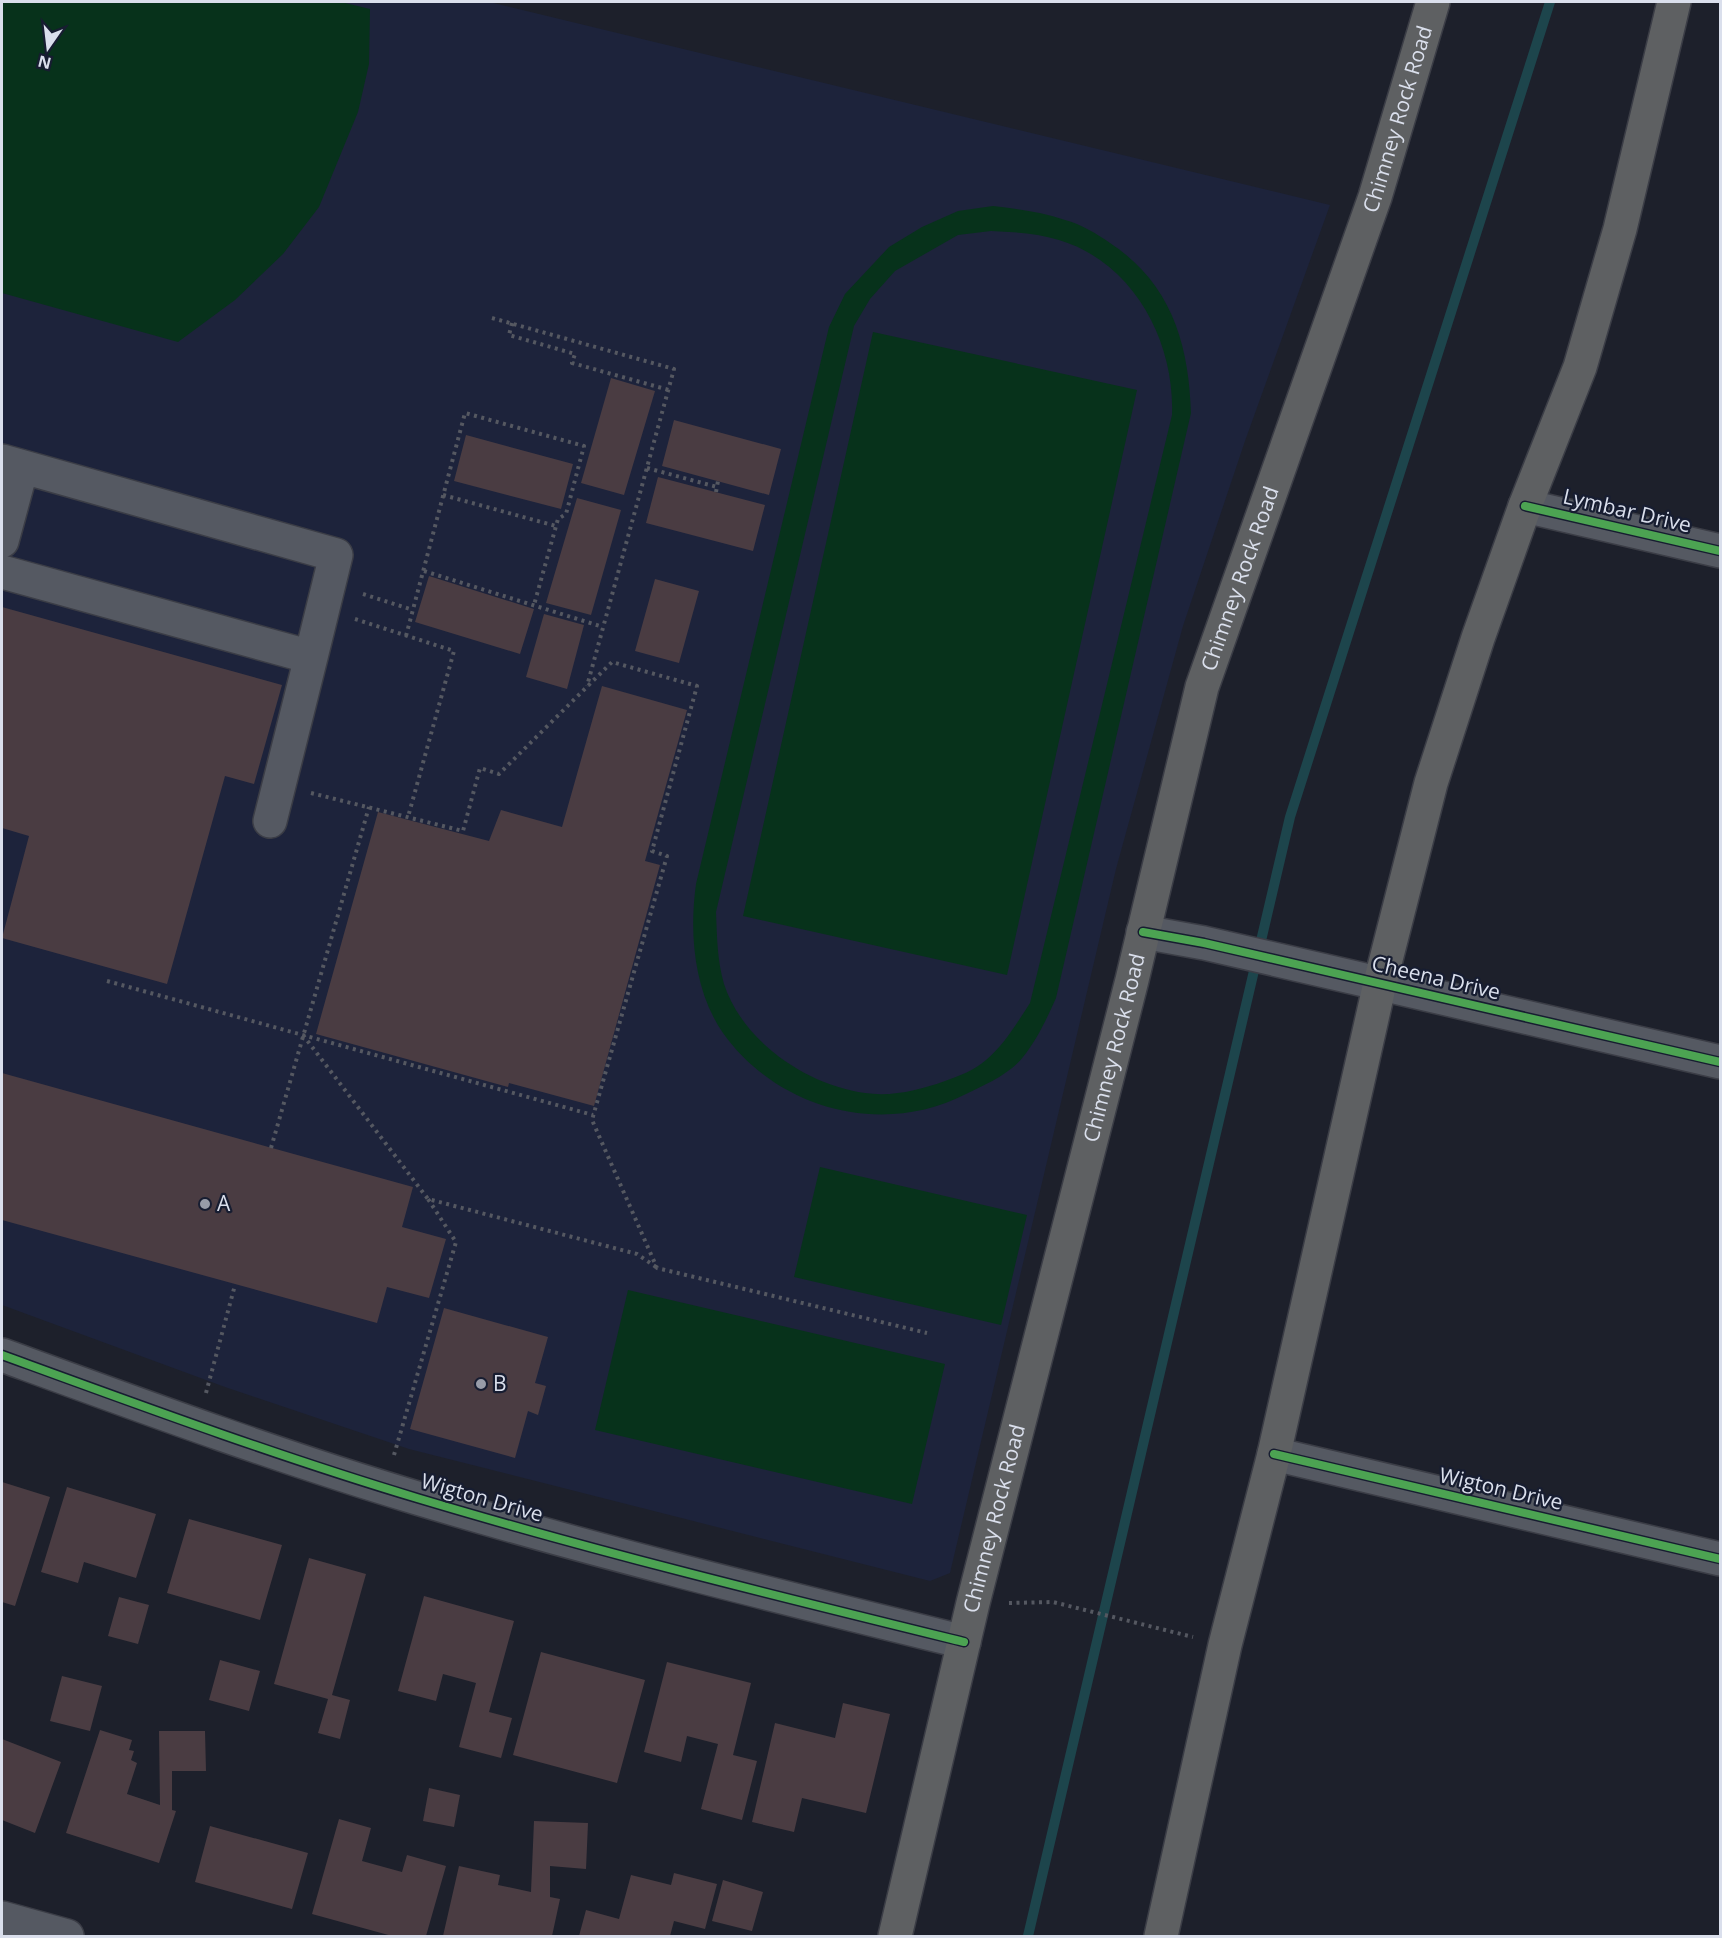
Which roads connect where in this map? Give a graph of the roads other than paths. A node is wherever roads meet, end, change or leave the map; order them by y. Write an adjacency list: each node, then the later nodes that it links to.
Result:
1 (1433, 2): 10 (main road, Chimney Rock Road)
2 (1674, 2): 4 (main road)
3 (12, 464): 5 (street); 8 (street)
4 (1525, 506): 6 (street, Lymbar Drive); 11 (main road)
5 (2, 542)
6 (1720, 551)
7 (2, 572): 8 (street)
8 (311, 657): 9 (street)
9 (270, 821)
10 (1143, 932): 11 (street, Cheena Drive); 16 (main road, Chimney Rock Road)
11 (1380, 983): 12 (street, Cheena Drive); 14 (main road)
12 (1720, 1062)
13 (2, 1355): 16 (street, Wigton Drive)
14 (1274, 1454): 15 (street, Wigton Drive); 20 (main road)
15 (1720, 1559)
16 (964, 1642): 19 (main road, Chimney Rock Road)
17 (2, 1918): 18 (street)
18 (67, 1936)
19 (895, 1936)
20 (1161, 1936)

